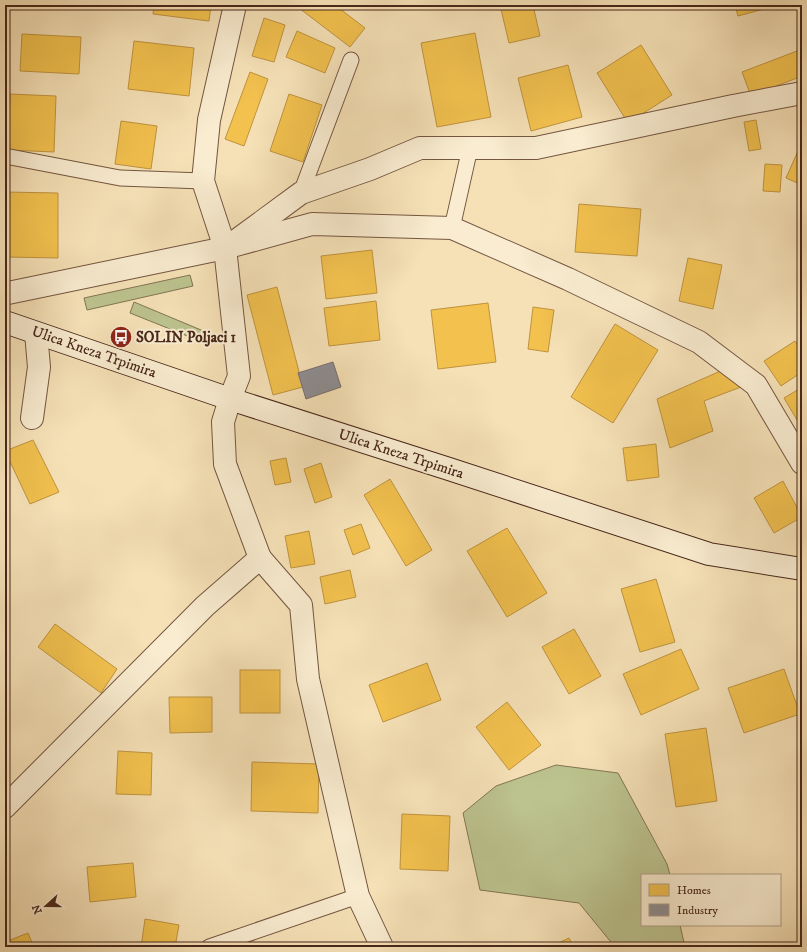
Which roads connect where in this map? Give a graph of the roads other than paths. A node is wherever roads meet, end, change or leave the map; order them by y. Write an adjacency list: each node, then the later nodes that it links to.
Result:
1 (234, 5): 6 (street)
2 (351, 60): 7 (lane)
3 (802, 93): 4 (street)
4 (470, 148): 7 (street); 8 (lane)
5 (5, 156): 6 (lane)
6 (203, 181): 9 (street)
7 (301, 193): 9 (street)
8 (452, 228): 9 (street); 15 (street)
9 (225, 248): 10 (street); 13 (street)
10 (5, 292)
11 (5, 322): 12 (street, Ulica Kneza Trpimira)
12 (36, 333): 13 (street, Ulica Kneza Trpimira); 14 (street)
13 (230, 399): 16 (street); 17 (street, Ulica Kneza Trpimira)
14 (32, 418)
15 (802, 463)
16 (260, 558): 18 (street); 19 (street)
17 (802, 569)
18 (5, 807)
19 (358, 896): 20 (lane); 21 (street)
20 (209, 947)
21 (382, 947)

